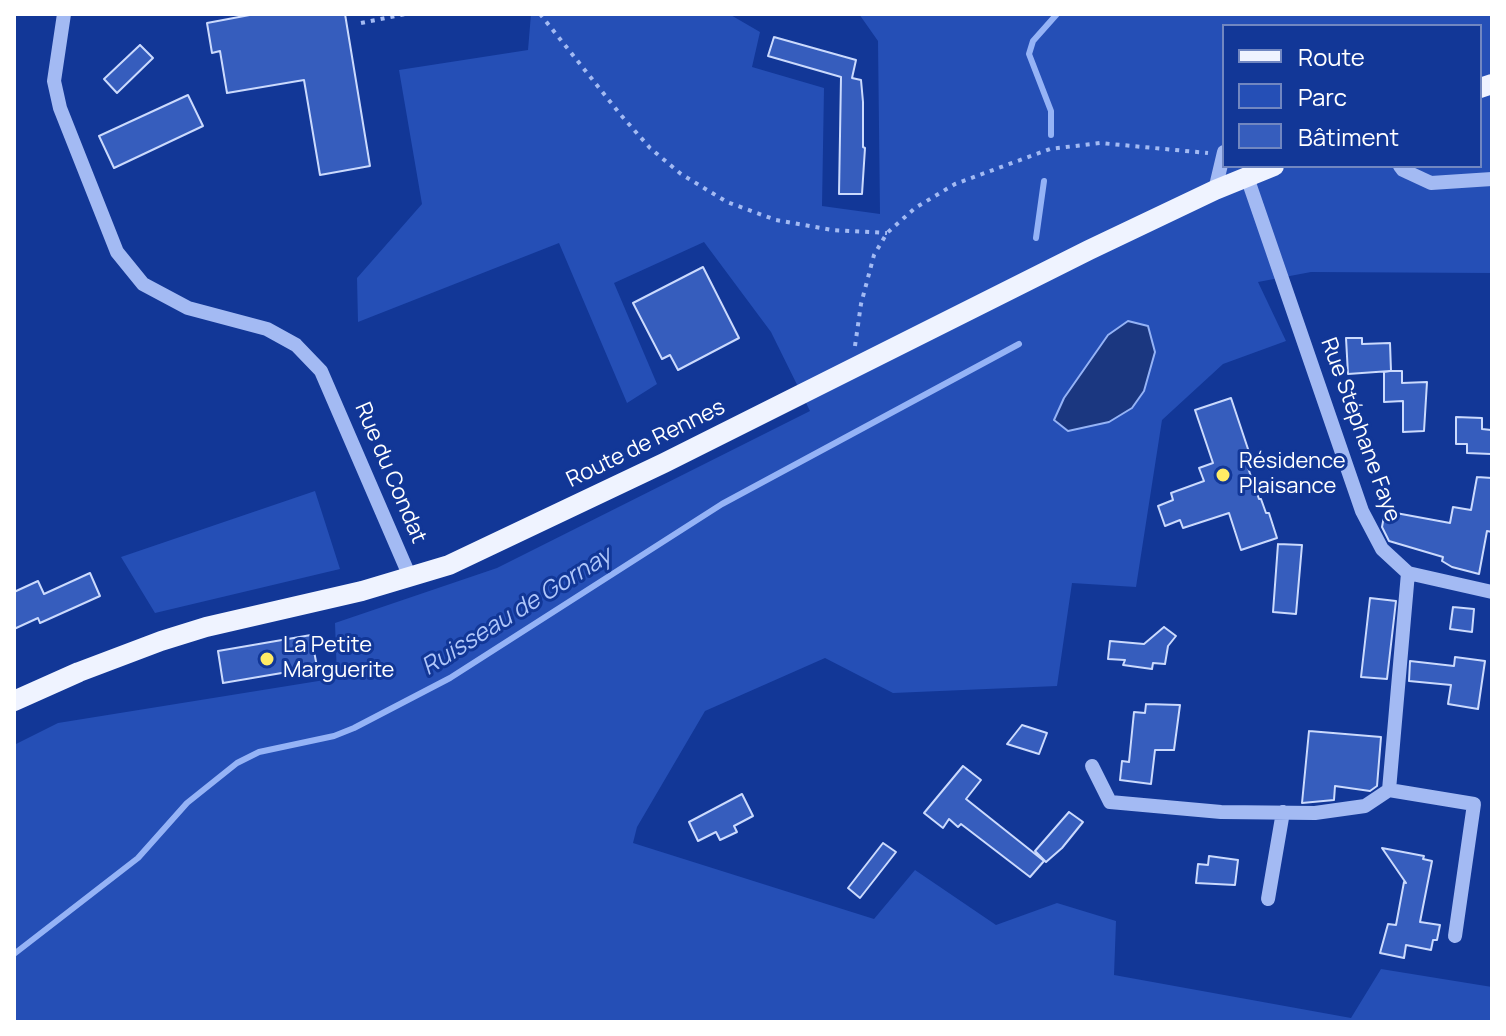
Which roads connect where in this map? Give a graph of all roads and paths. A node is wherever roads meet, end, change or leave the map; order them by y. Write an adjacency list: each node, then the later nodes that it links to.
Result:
1 (64, 14): 15 (street, Rue du Condat)
2 (405, 14): 4 (path)
3 (540, 14): 12 (path)
4 (361, 23)
5 (1222, 154): 12 (path)
6 (1222, 158): 11 (street)
7 (1269, 168): 9 (main road, Route de Rennes)
8 (1402, 168): 10 (street)
9 (1247, 177): 11 (main road, Route de Rennes); 14 (street, Rue Stéphane Faye)
10 (1492, 179)
11 (1215, 190): 13 (main road, Route de Rennes)
12 (887, 233): 13 (path)
13 (852, 368): 15 (main road, Route de Rennes)
14 (1408, 573): 16 (street); 19 (street)
15 (410, 577): 17 (main road, Route de Rennes)
16 (1492, 592)
17 (16, 699)
18 (1092, 766): 20 (street)
19 (1389, 790): 20 (street); 22 (street)
20 (1283, 812): 21 (street)
21 (1268, 899)
22 (1455, 936)

